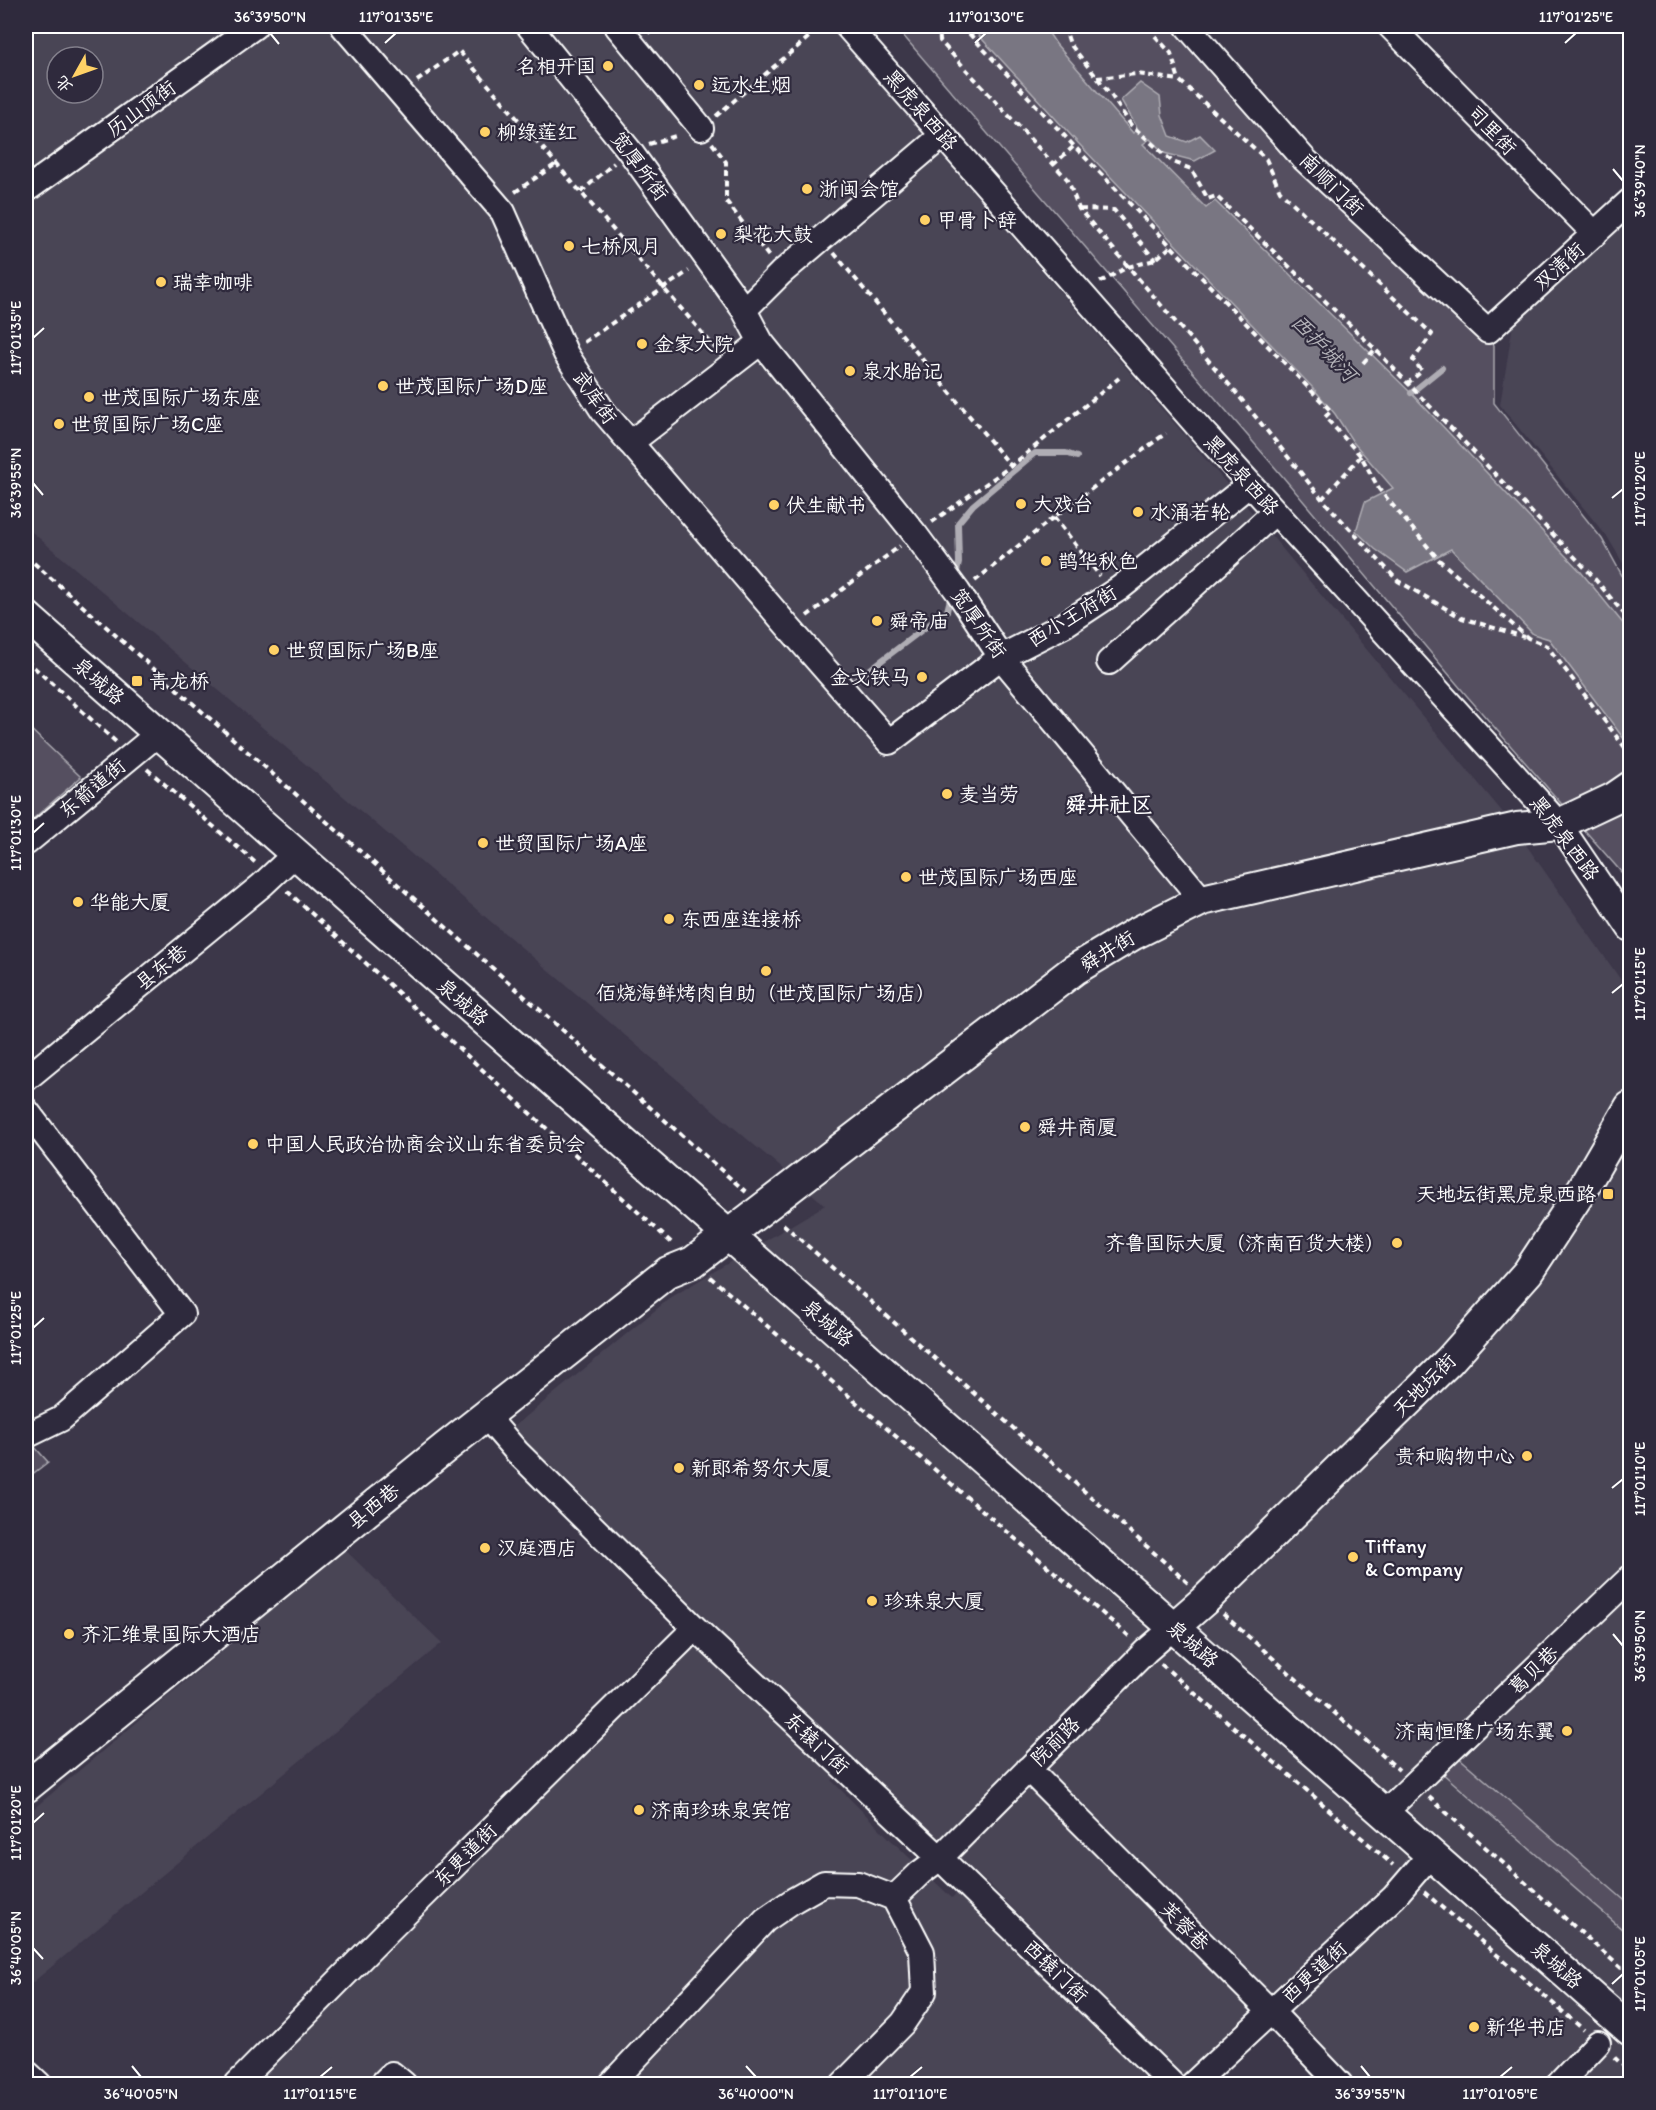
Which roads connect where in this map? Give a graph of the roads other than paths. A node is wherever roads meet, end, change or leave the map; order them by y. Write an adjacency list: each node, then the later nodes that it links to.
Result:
1 (255, 26): 10 (street, 历山顶街)
2 (346, 26): 16 (street, 武库街)
3 (529, 26): 13 (street, 宽厚所街)
4 (617, 26): 8 (street)
5 (847, 26): 9 (street, 黑虎泉西路)
6 (1187, 26): 14 (street, 南顺门街)
7 (1390, 26): 12 (street, 司里街)
8 (702, 128)
9 (944, 135): 13 (street); 17 (street, 黑虎泉西路)
10 (26, 190)
11 (1630, 201): 12 (street, 双清街)
12 (1595, 234): 14 (street, 双清街)
13 (744, 310): 15 (street, 宽厚所街)
14 (1488, 331)
15 (761, 342): 16 (street); 20 (street, 宽厚所街)
16 (630, 443): 23 (street, 武库街)
17 (1250, 484): 18 (street, 黑虎泉西路); 20 (street, 西小王府街)
18 (1275, 512): 21 (street); 25 (street, 黑虎泉西路)
19 (26, 616): 22 (main road, 泉城路)
20 (1002, 657): 23 (street, 西小王府街); 28 (street, 宽厚所街)
21 (1109, 662)
22 (159, 733): 26 (street, 东箭道街); 27 (main road, 泉城路)
23 (889, 742)
24 (1622, 793): 25 (main road, 舜井街)
25 (1559, 824): 28 (main road, 舜井街); 29 (street, 黑虎泉西路)
26 (26, 843)
27 (295, 854): 30 (street, 县东巷); 33 (main road, 泉城路)
28 (1202, 900): 33 (main road, 舜井街)
29 (1630, 929)
30 (26, 1079)
31 (1630, 1107): 37 (main road, 天地坛街)
32 (26, 1110): 35 (street)
33 (727, 1234): 34 (main road, 县西巷); 37 (main road, 泉城路)
34 (486, 1416): 38 (street, 东辕门街); 40 (main road, 县西巷)
35 (26, 1436)
36 (1630, 1578): 41 (street, 葛贝巷)
37 (1173, 1627): 39 (street, 院前路); 41 (main road, 泉城路)
38 (695, 1628): 43 (street, 东辕门街); 51 (street, 东更道街)
39 (1028, 1769): 43 (street, 院前路); 45 (street, 芙蓉巷)
40 (26, 1787)
41 (1384, 1813): 42 (main road, 泉城路)
42 (1431, 1854): 45 (street, 西更道街); 46 (main road, 泉城路)
43 (940, 1858): 44 (street, 院前路); 56 (street, 西辕门街)
44 (894, 1898): 54 (street); 55 (street)
45 (1271, 2012): 49 (street, 芙蓉巷); 57 (street, 西更道街)
46 (1630, 2030)
47 (1598, 2043): 58 (street)
48 (26, 2072): 50 (street)
49 (1340, 2084)
50 (39, 2085)
51 (237, 2085)
52 (382, 2085): 53 (street)
53 (404, 2085)
54 (611, 2085)
55 (843, 2085)
56 (1172, 2085)
57 (1193, 2085)
58 (1559, 2085)

